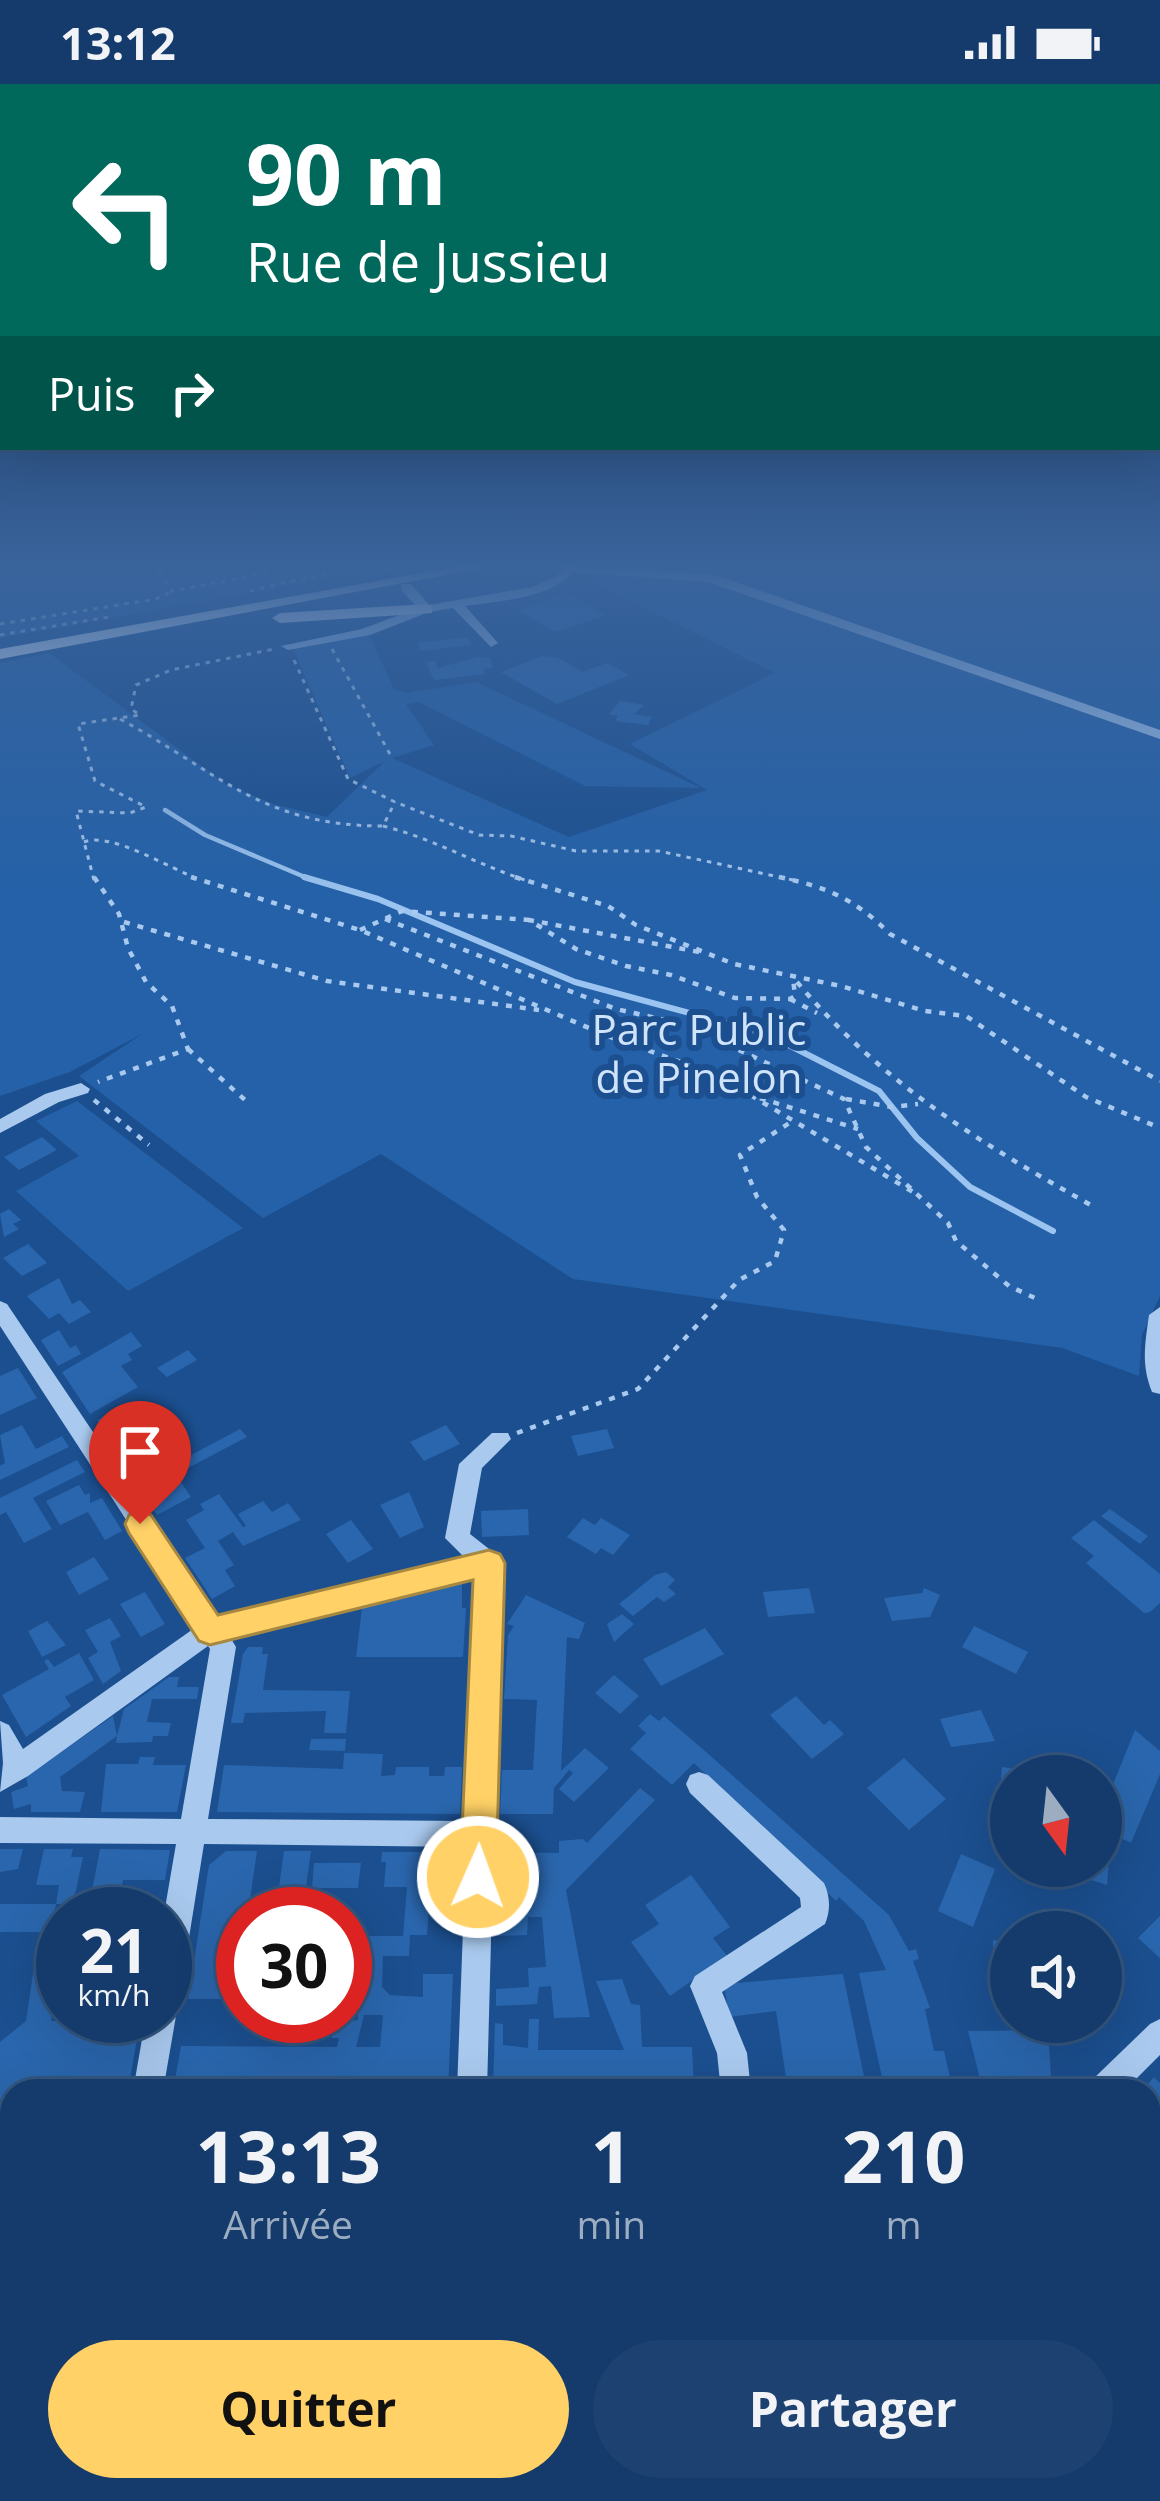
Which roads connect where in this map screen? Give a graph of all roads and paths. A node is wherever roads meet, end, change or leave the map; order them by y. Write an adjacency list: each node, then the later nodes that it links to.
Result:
1 (158, 676): 5 (path)
2 (301, 676): 8 (path)
3 (347, 676): 7 (path)
4 (991, 676): 6 (street)
5 (120, 719): 9 (path); 10 (path)
6 (1160, 735)
7 (391, 756)
8 (395, 802): 9 (path); 21 (path)
9 (383, 826): 15 (path)
10 (82, 843): 13 (path); 14 (path)
11 (385, 919): 12 (path); 14 (path); 24 (path)
12 (529, 920): 15 (path); 17 (path)
13 (121, 922): 18 (path); 20 (path)
14 (361, 930): 18 (path)
15 (710, 954): 16 (path)
16 (793, 978): 17 (path); 19 (path); 29 (path)
17 (790, 999): 19 (path)
18 (550, 1011): 23 (path)
19 (822, 1015): 26 (path)
20 (188, 1049): 22 (path); 25 (path)
21 (1160, 1081)
22 (81, 1089): 28 (street); 31 (path)
23 (752, 1096): 27 (path); 30 (path)
24 (844, 1099): 26 (path); 30 (path)
25 (245, 1100)
26 (918, 1104): 33 (path)
27 (794, 1120): 32 (path); 38 (path)
28 (0, 1127)
29 (1160, 1127)
30 (858, 1129): 32 (path)
31 (149, 1145)
32 (913, 1192): 34 (path)
33 (1096, 1208)
34 (1037, 1299)
35 (0, 1309): 40 (street)
36 (1160, 1316): 37 (street)
37 (1160, 1386)
38 (500, 1439): 39 (street)
39 (489, 1563): 40 (street); 46 (street)
40 (210, 1631): 42 (street); 45 (street)
41 (0, 1733): 42 (street)
42 (10, 1774)
43 (699, 1784): 52 (street)
44 (0, 1830): 45 (street)
45 (192, 1831): 46 (street); 47 (street)
46 (479, 1834): 51 (street)
47 (183, 1887)
48 (1160, 2034): 53 (street)
49 (156, 2043): 50 (street)
50 (150, 2079)
51 (472, 2079)
52 (735, 2079)
53 (1115, 2079)

